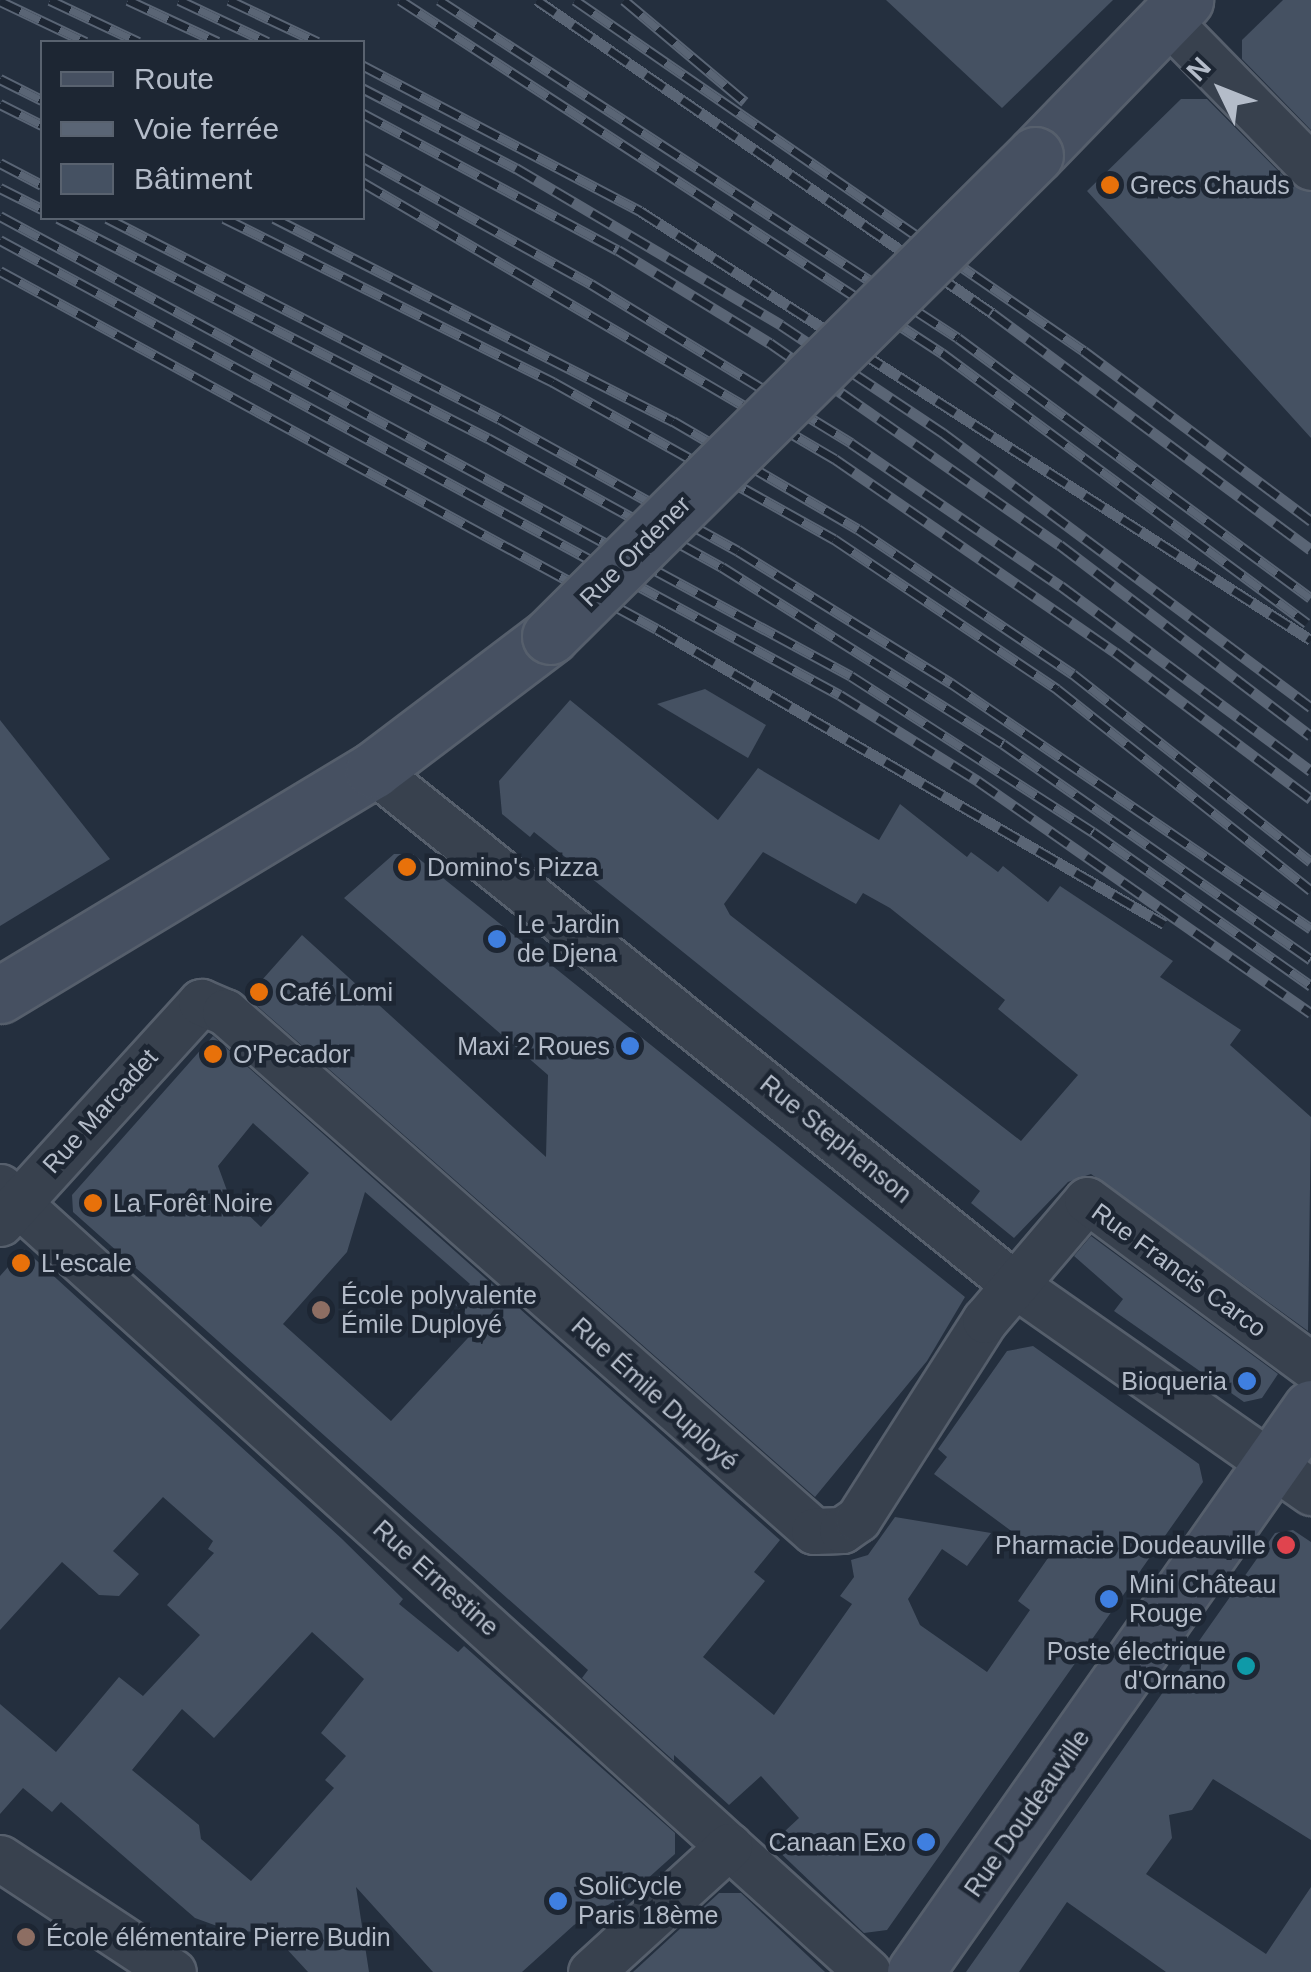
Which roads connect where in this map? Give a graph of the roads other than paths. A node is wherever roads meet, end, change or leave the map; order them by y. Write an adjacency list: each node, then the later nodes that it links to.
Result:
1 (1175, 10): 2 (street); 3 (main road, Rue Ordener, bridge)
2 (1311, 168)
3 (373, 770): 4 (main road, Rue Ordener); 7 (street, Rue Stephenson)
4 (0, 994)
5 (202, 1002): 6 (street, Rue Marcadet); 7 (street, Rue Émile Duployé)
6 (6, 1205): 11 (street, Rue Ernestine)
7 (1014, 1284): 8 (street, Rue Francis Carco); 10 (street, Rue Stephenson)
8 (1311, 1366)
9 (1311, 1408): 10 (main road, Rue Doudeauville)
10 (1291, 1478): 16 (main road, Rue Doudeauville)
11 (729, 1846): 14 (street); 15 (street, Rue Ernestine)
12 (0, 1858): 13 (street)
13 (173, 1972)
14 (591, 1972)
15 (868, 1972)
16 (915, 1972)

